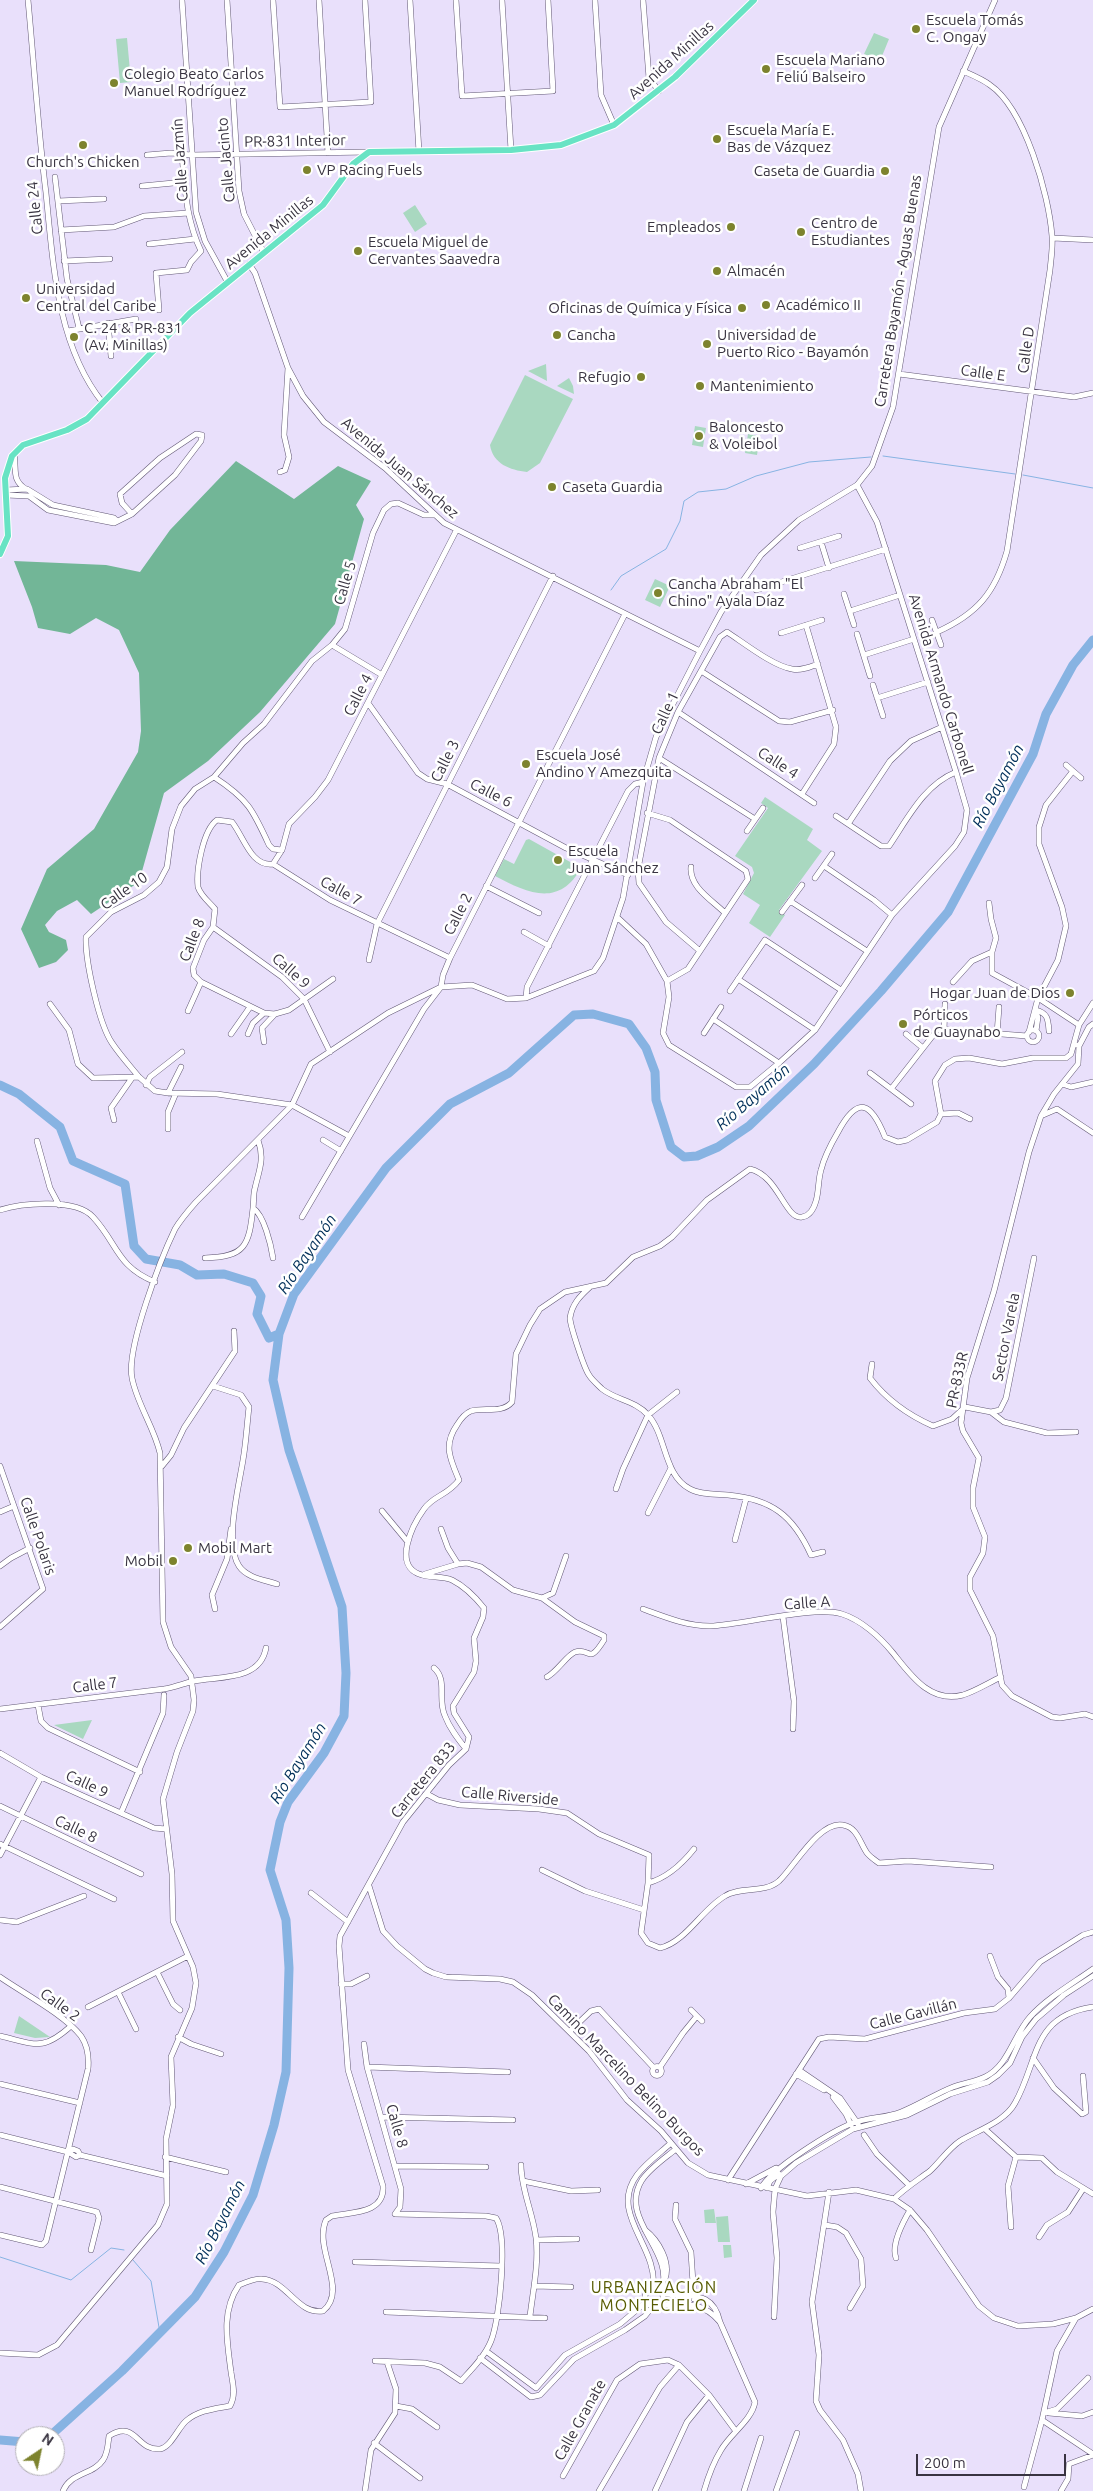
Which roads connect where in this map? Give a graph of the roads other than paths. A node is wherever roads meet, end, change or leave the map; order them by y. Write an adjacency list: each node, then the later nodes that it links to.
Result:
1 (28, 0): 48 (street, Calle 24)
2 (182, 0): 26 (street, Calle Jazmín)
3 (228, 0): 27 (street, Calle Jacinto)
4 (273, 0): 18 (street)
5 (319, 0): 18 (street)
6 (365, 0): 18 (street)
7 (410, 0): 22 (street)
8 (456, 0): 17 (street)
9 (502, 0): 17 (street)
10 (548, 0): 17 (street)
11 (595, 0): 19 (street)
12 (643, 0): 16 (street)
13 (994, 0): 15 (street, Carretera Bayamón - Aguas Buenas)
14 (749, 2): 16 (main road, Avenida Minillas)
15 (963, 71): 35 (street, Calle D); 51 (street, Carretera Bayamón - Aguas Buenas)
16 (659, 91): 19 (main road, Avenida Minillas)
17 (508, 94): 20 (street)
18 (325, 104): 23 (street)
19 (614, 124): 20 (main road, Avenida Minillas)
20 (511, 150): 22 (main road, Avenida Minillas)
21 (369, 152): 22 (main road, Avenida Minillas); 23 (street, PR-831 Interior); 39 (main road, Avenida Minillas)
22 (419, 152)
23 (328, 153): 27 (street, PR-831 Interior)
24 (147, 155): 25 (street, PR-831 Interior)
25 (182, 155): 26 (street, PR-831 Interior); 29 (street)
26 (191, 155): 27 (street, PR-831 Interior); 43 (street, Calle Jazmín)
27 (236, 155): 39 (street, Calle Jacinto)
28 (55, 177): 32 (street)
29 (184, 182): 30 (street); 33 (street)
30 (142, 186)
31 (104, 199): 32 (street)
32 (58, 201): 34 (street)
33 (188, 213): 34 (street); 36 (street)
34 (60, 230): 41 (street)
35 (1053, 238): 37 (street); 52 (street, Calle D)
36 (195, 239): 38 (street); 44 (street)
37 (1093, 240)
38 (150, 244)
39 (264, 254): 42 (main road, Avenida Minillas)
40 (110, 258): 41 (street)
41 (64, 260): 47 (street)
42 (249, 264): 43 (main road, Avenida Minillas); 50 (street, Avenida Juan Sánchez)
43 (227, 281): 54 (main road, Avenida Minillas)
44 (159, 310)
45 (136, 319): 46 (street)
46 (108, 323): 47 (street); 49 (street)
47 (79, 328): 48 (street)
48 (68, 331): 54 (street, Calle 24)
49 (111, 356)
50 (288, 368): 58 (street); 63 (street, Avenida Juan Sánchez)
51 (899, 374): 52 (street, Calle E); 59 (street, Carretera Bayamón - Aguas Buenas)
52 (1032, 393): 53 (street, Calle E); 82 (street, Calle D)
53 (1093, 394)
54 (103, 403): 57 (main road, Avenida Minillas)
55 (190, 438): 56 (street); 56 (street); 62 (street)
56 (197, 446): 62 (street)
57 (14, 454): 60 (street); 61 (main road)
58 (280, 472)
59 (857, 485): 69 (street, Avenida Armando Carbonell); 85 (street, Carretera Bayamón - Aguas Buenas)
60 (27, 489): 61 (street); 64 (street)
61 (6, 492): 64 (street); 70 (main road)
62 (132, 514): 64 (street)
63 (434, 515): 65 (street, Avenida Juan Sánchez); 88 (street, Calle 5)
64 (117, 522)
65 (456, 531): 72 (street, Avenida Juan Sánchez); 94 (street, Calle 4)
66 (839, 536): 67 (street)
67 (821, 542): 68 (street); 71 (street)
68 (800, 548)
69 (886, 549): 71 (street); 75 (street, Avenida Armando Carbonell)
70 (0, 554)
71 (829, 568): 73 (street)
72 (553, 576): 77 (street, Avenida Juan Sánchez); 112 (street, Calle 3)
73 (756, 590)
74 (844, 594): 76 (street)
75 (900, 595): 76 (street); 86 (street, Avenida Armando Carbonell)
76 (850, 611): 81 (street)
77 (625, 614): 90 (street, Avenida Juan Sánchez); 119 (street, Calle 2)
78 (822, 620): 80 (street)
79 (932, 620): 82 (street)
80 (806, 625): 83 (street); 92 (street)
81 (854, 625)
82 (937, 632): 89 (street)
83 (781, 633)
84 (857, 634): 91 (street)
85 (707, 637): 87 (street); 90 (street, Carretera Bayamón - Aguas Buenas)
86 (914, 639): 91 (street); 96 (street, Avenida Armando Carbonell)
87 (717, 642): 92 (street); 93 (street, Calle 1)
88 (332, 645): 94 (street); 104 (street, Calle 5)
89 (941, 645)
90 (700, 651): 111 (street, Carretera Bayamón - Aguas Buenas)
91 (864, 655): 95 (street)
92 (818, 664): 100 (street)
93 (701, 671): 100 (street); 101 (street, Calle 1)
94 (382, 675): 99 (street, Calle 4)
95 (870, 676)
96 (928, 682): 98 (street); 103 (street, Avenida Armando Carbonell)
97 (874, 685): 98 (street)
98 (878, 698): 102 (street)
99 (368, 703): 112 (street, Calle 6); 123 (street, Calle 4)
100 (832, 710): 113 (street)
101 (678, 712): 105 (street, Calle 1); 113 (street, Calle 4)
102 (883, 716)
103 (942, 727): 108 (street, Avenida Armando Carbonell); 120 (street)
104 (250, 737): 109 (street, Calle 10)
105 (659, 758): 116 (street, Calle 1); 118 (street)
106 (1066, 765): 107 (street)
107 (1073, 771): 110 (street); 158 (street)
108 (956, 772): 120 (street); 138 (street, Avenida Armando Carbonell)
109 (214, 777): 123 (street); 191 (street, Calle 10)
110 (1081, 778)
111 (643, 782): 125 (street); 129 (street, Carretera Bayamón - Aguas Buenas)
112 (446, 784): 119 (street, Calle 6); 140 (street, Calle 3)
113 (802, 794): 114 (street, Calle 4)
114 (814, 802)
115 (763, 808): 118 (street)
116 (647, 813): 137 (street); 144 (street, Calle 1)
117 (836, 816): 120 (street)
118 (755, 819): 122 (street)
119 (520, 822): 125 (street, Calle 6); 132 (street, Calle 2)
120 (848, 824)
121 (237, 829): 126 (street, Calle 7); 141 (street, Calle 8)
122 (747, 831)
123 (282, 850): 126 (street, Calle 4)
124 (832, 854): 127 (street)
125 (592, 859): 129 (street, Calle 6); 143 (street)
126 (273, 864): 140 (street, Calle 7)
127 (824, 866): 130 (street); 138 (street)
128 (691, 867): 137 (street)
129 (628, 875): 139 (street, Carretera Bayamón - Aguas Buenas)
130 (816, 878)
131 (802, 884): 133 (street)
132 (486, 886): 136 (street); 147 (street, Calle 2)
133 (790, 901): 135 (street); 145 (street)
134 (989, 903): 146 (street)
135 (782, 912)
136 (539, 913)
137 (725, 913): 144 (street)
138 (892, 915): 145 (street, Avenida Armando Carbonell)
139 (617, 917): 151 (street, Avenida Armando Carbonell); 157 (street, Carretera Bayamón - Aguas Buenas)
140 (377, 924): 147 (street, Calle 7); 148 (street, Calle 3)
141 (213, 927): 152 (street, Calle 8); 159 (street, Calle 9)
142 (524, 932): 143 (street)
143 (549, 946): 157 (street)
144 (700, 951): 151 (street)
145 (867, 951): 155 (street, Avenida Armando Carbonell)
146 (992, 952): 153 (street); 158 (street)
147 (450, 958): 154 (street, Calle 2)
148 (369, 960)
149 (333, 979): 159 (street, Calle 8)
150 (738, 979): 155 (street); 156 (street); 173 (street)
151 (667, 981): 188 (street, Avenida Armando Carbonell)
152 (201, 982): 163 (street, Calle 8); 166 (street)
153 (953, 982)
154 (441, 987): 157 (street, Carretera Bayamón - Aguas Buenas); 187 (street, Carretera Bayamón - Aguas Buenas); 207 (street, Calle 2)
155 (841, 990): 173 (street, Avenida Armando Carbonell)
156 (730, 991)
157 (526, 998)
158 (1038, 998): 167 (street); 172 (street)
159 (304, 999): 169 (street, Calle 8); 187 (street, Calle 9)
160 (50, 1004): 192 (street)
161 (945, 1004): 174 (street)
162 (1093, 1004): 172 (street)
163 (250, 1007): 168 (street, Calle 8); 178 (street)
164 (721, 1007): 170 (street)
165 (999, 1007): 181 (street)
166 (188, 1011)
167 (1035, 1011): 175 (street); 176 (street); 182 (street)
168 (264, 1014): 169 (street, Calle 8); 179 (street)
169 (275, 1014): 183 (street)
170 (713, 1019): 177 (street); 188 (street)
171 (1093, 1024): 184 (street)
172 (1079, 1025): 184 (street)
173 (815, 1030): 188 (street, Avenida Armando Carbonell)
174 (944, 1030): 181 (street); 185 (street)
175 (1036, 1031): 182 (street); 182 (street)
176 (1049, 1031)
177 (704, 1033)
178 (231, 1034)
179 (248, 1034)
180 (906, 1034): 185 (street)
181 (997, 1034): 182 (street)
182 (1028, 1034)
183 (264, 1042)
184 (1077, 1045): 194 (street, PR-833R / PR-833R); 201 (street)
185 (923, 1048): 196 (street)
186 (182, 1052): 195 (street)
187 (330, 1052): 200 (street, Carretera Bayamón - Aguas Buenas)
188 (779, 1063)
189 (181, 1067): 197 (street)
190 (870, 1073): 196 (street)
191 (139, 1077): 192 (street); 195 (street, Calle 10)
192 (132, 1078): 204 (street)
193 (1093, 1082): 194 (street)
194 (1062, 1084): 202 (street, PR-833R / PR-833R)
195 (146, 1085): 197 (street, Calle 10)
196 (891, 1089): 199 (street)
197 (168, 1093): 198 (street, Calle 10)
198 (176, 1094): 200 (street, Calle 10); 205 (street)
199 (911, 1104)
200 (292, 1105): 207 (street, Calle 10); 208 (street, Carretera Bayamón - Aguas Buenas)
201 (941, 1114): 203 (street); 220 (street)
202 (1041, 1116): 206 (street); 225 (street, PR-833R / PR-833R)
203 (970, 1119)
204 (114, 1120)
205 (168, 1128)
206 (1093, 1133)
207 (349, 1136): 211 (street, Calle 2)
208 (258, 1140): 213 (street); 219 (street, Carretera Bayamón - Aguas Buenas)
209 (323, 1140): 211 (street)
210 (37, 1141): 212 (street)
211 (341, 1151): 215 (street, Calle 2)
212 (59, 1205): 214 (street); 219 (street)
213 (253, 1208): 216 (street); 217 (street)
214 (0, 1210)
215 (302, 1217)
216 (205, 1258)
217 (273, 1258)
218 (1034, 1258): 226 (street, Sector Varela)
219 (155, 1282): 230 (street, Carretera Bayamón - Aguas Buenas)
220 (590, 1287): 227 (street); 241 (street)
221 (234, 1332): 223 (street)
222 (872, 1364): 225 (street)
223 (213, 1386): 230 (street); 238 (street)
224 (677, 1392): 227 (street)
225 (961, 1410): 226 (street); 257 (street, PR-833R / PR-833R)
226 (991, 1412): 228 (street)
227 (648, 1415): 231 (street); 232 (street)
228 (1076, 1432)
229 (0, 1466): 234 (street, Calle Polaris)
230 (162, 1466): 258 (street, Carretera Bayamón - Aguas Buenas)
231 (671, 1468): 233 (street); 237 (street)
232 (616, 1489)
233 (746, 1499): 240 (street); 243 (street)
234 (14, 1506): 236 (street); 242 (street, Calle Polaris)
235 (382, 1511): 241 (street)
236 (0, 1512)
237 (648, 1513)
238 (232, 1521): 248 (street); 250 (street)
239 (441, 1529): 245 (street)
240 (735, 1540)
241 (407, 1541): 247 (street)
242 (30, 1548): 246 (street); 253 (street, Calle Polaris)
243 (823, 1552)
244 (566, 1556): 249 (street)
245 (458, 1564): 247 (street); 249 (street)
246 (0, 1566)
247 (422, 1575): 264 (street, Carretera 833)
248 (277, 1584)
249 (542, 1598): 256 (street)
250 (215, 1609)
251 (644, 1610): 252 (street, Calle A)
252 (783, 1617): 257 (street, Calle A); 263 (street)
253 (0, 1627)
254 (266, 1648): 258 (street, Calle 7)
255 (434, 1668): 264 (street)
256 (547, 1677)
257 (1001, 1677): 262 (street, PR-833R / PR-833R)
258 (192, 1681): 260 (street, Calle 7); 272 (street, Carretera Bayamón - Aguas Buenas)
259 (164, 1695): 266 (street)
260 (38, 1705): 261 (street, Calle 7); 266 (street)
261 (0, 1709)
262 (1093, 1716)
263 (793, 1729)
264 (466, 1749): 268 (street, Carretera 833)
265 (0, 1753): 267 (street, Calle 9)
266 (140, 1772): 270 (street)
267 (41, 1776): 270 (street, Calle 9); 271 (street)
268 (427, 1794): 279 (street, Calle Riverside); 280 (street, Carretera 833)
269 (0, 1806): 271 (street, Calle 8)
270 (121, 1813): 272 (street, Calle 9)
271 (20, 1817): 273 (street); 278 (street, Calle 8)
272 (166, 1829): 288 (street, Carretera Bayamón - Aguas Buenas)
273 (3, 1845): 275 (street); 283 (street)
274 (694, 1849): 279 (street)
275 (0, 1855)
276 (991, 1867): 284 (street, Calle Riverside)
277 (542, 1870): 284 (street)
278 (141, 1874)
279 (648, 1883): 284 (street, Calle Riverside)
280 (368, 1886): 286 (street, Carretera 833); 306 (street, Camino Marcelino Belino Burgos)
281 (311, 1893): 286 (street)
282 (84, 1896): 285 (street)
283 (114, 1899)
284 (644, 1910)
285 (0, 1920)
286 (348, 1922): 295 (street, Carretera 833)
287 (1093, 1932): 297 (street, Calle Gavillán)
288 (188, 1956): 291 (street); 308 (street, Carretera Bayamón - Aguas Buenas)
289 (990, 1956): 297 (street)
290 (1093, 1969): 320 (street)
291 (157, 1972): 296 (street); 300 (street)
292 (367, 1976): 295 (street)
293 (1093, 1976): 320 (street)
294 (0, 1977): 304 (street, Calle 2)
295 (341, 1984): 398 (street, Carretera 833)
296 (118, 1992): 298 (street); 305 (street)
297 (1009, 1998): 314 (street, Calle Gavillán)
298 (88, 2007)
299 (1093, 2007): 311 (street)
300 (180, 2010)
301 (691, 2010): 302 (street)
302 (697, 2016): 303 (street); 306 (street)
303 (702, 2021)
304 (71, 2026): 307 (street); 317 (street, Calle 2)
305 (136, 2029)
306 (570, 2031): 324 (street, Camino Marcelino Belino Burgos)
307 (0, 2036)
308 (178, 2037): 310 (street); 327 (street, Carretera Bayamón - Aguas Buenas)
309 (364, 2044): 312 (street, Calle 8)
310 (221, 2054)
311 (1033, 2058): 315 (street); 321 (street)
312 (367, 2067): 313 (street); 318 (street, Calle 8)
313 (508, 2072)
314 (798, 2072): 320 (street); 335 (street, Calle Gavillán)
315 (1083, 2076)
316 (0, 2084): 317 (street)
317 (80, 2103): 326 (street, Calle 2)
318 (381, 2116): 319 (street); 330 (street, Calle 8)
319 (514, 2120)
320 (855, 2125): 331 (street)
321 (986, 2130): 328 (street); 338 (street)
322 (0, 2135): 326 (street)
323 (864, 2135): 338 (street)
324 (671, 2143): 325 (street, Camino Marcelino Belino Burgos); 362 (street)
325 (676, 2149): 335 (street, Camino Marcelino Belino Burgos); 363 (street)
326 (68, 2152): 334 (street); 347 (street)
327 (165, 2157): 333 (street); 334 (street, Carretera Bayamón - Aguas Buenas)
328 (1016, 2157): 342 (street); 351 (street)
329 (520, 2165): 336 (street)
330 (395, 2166): 332 (street); 359 (street, Calle 8)
331 (787, 2166): 337 (street); 340 (street); 341 (street)
332 (486, 2167)
333 (226, 2172)
334 (167, 2176): 378 (street, Carretera Bayamón - Aguas Buenas)
335 (728, 2180): 337 (street, Camino Marcelino Belino Burgos)
336 (523, 2181): 343 (street); 355 (street)
337 (746, 2184): 340 (street, Camino Marcelino Belino Burgos)
338 (909, 2185): 346 (street)
339 (0, 2187): 347 (street)
340 (764, 2188): 341 (street, Camino Marcelino Belino Burgos)
341 (775, 2189): 344 (street, Camino Marcelino Belino Burgos); 373 (street)
342 (1083, 2189): 345 (street); 353 (street)
343 (598, 2190)
344 (829, 2192): 346 (street, Camino Marcelino Belino Burgos); 350 (street)
345 (1093, 2194)
346 (894, 2199): 349 (street, Camino Marcelino Belino Burgos)
347 (56, 2200): 352 (street); 356 (street)
348 (676, 2205): 364 (street)
349 (910, 2210): 357 (street); 375 (street, Camino Marcelino Belino Burgos)
350 (825, 2225): 368 (street); 405 (street)
351 (1011, 2227)
352 (0, 2235)
353 (1039, 2237)
354 (577, 2239): 355 (street)
355 (536, 2240): 360 (street)
356 (91, 2250)
357 (896, 2258)
358 (355, 2262): 359 (street)
359 (501, 2266): 371 (street)
360 (534, 2286): 361 (street); 372 (street)
361 (571, 2287)
362 (654, 2288): 363 (street); 365 (street)
363 (662, 2292): 364 (street); 367 (street)
364 (694, 2296): 366 (street); 376 (street)
365 (646, 2302): 367 (street); 377 (street)
366 (694, 2304): 367 (street); 376 (street)
367 (656, 2306): 379 (street)
368 (850, 2308)
369 (1093, 2309): 375 (street, Camino Marcelino Belino Burgos)
370 (386, 2312): 371 (street)
371 (497, 2316): 372 (street); 377 (street)
372 (530, 2316): 374 (street)
373 (774, 2317)
374 (544, 2318)
375 (1076, 2318): 387 (street)
376 (720, 2322): 390 (street)
377 (486, 2351): 379 (street)
378 (0, 2353)
379 (480, 2358): 381 (street)
380 (375, 2361): 381 (street)
381 (387, 2362): 385 (street)
382 (679, 2365): 384 (street); 395 (street, Calle Granate); 400 (street)
383 (1088, 2378): 387 (street)
384 (709, 2395): 390 (street); 401 (street)
385 (396, 2406): 389 (street); 393 (street)
386 (1093, 2412): 387 (street)
387 (1044, 2413): 388 (street)
388 (1042, 2420): 394 (street); 397 (street)
389 (436, 2427)
390 (735, 2430): 402 (street)
391 (797, 2433): 404 (street)
392 (761, 2438): 403 (street)
393 (374, 2443): 396 (street); 399 (street)
394 (1093, 2454): 406 (street)
395 (563, 2476)
396 (420, 2478)
397 (1024, 2487)
398 (63, 2491)
399 (365, 2491)
400 (599, 2491)
401 (655, 2491)
402 (704, 2491)
403 (744, 2491)
404 (776, 2491)
405 (861, 2491)
406 (1061, 2491)

